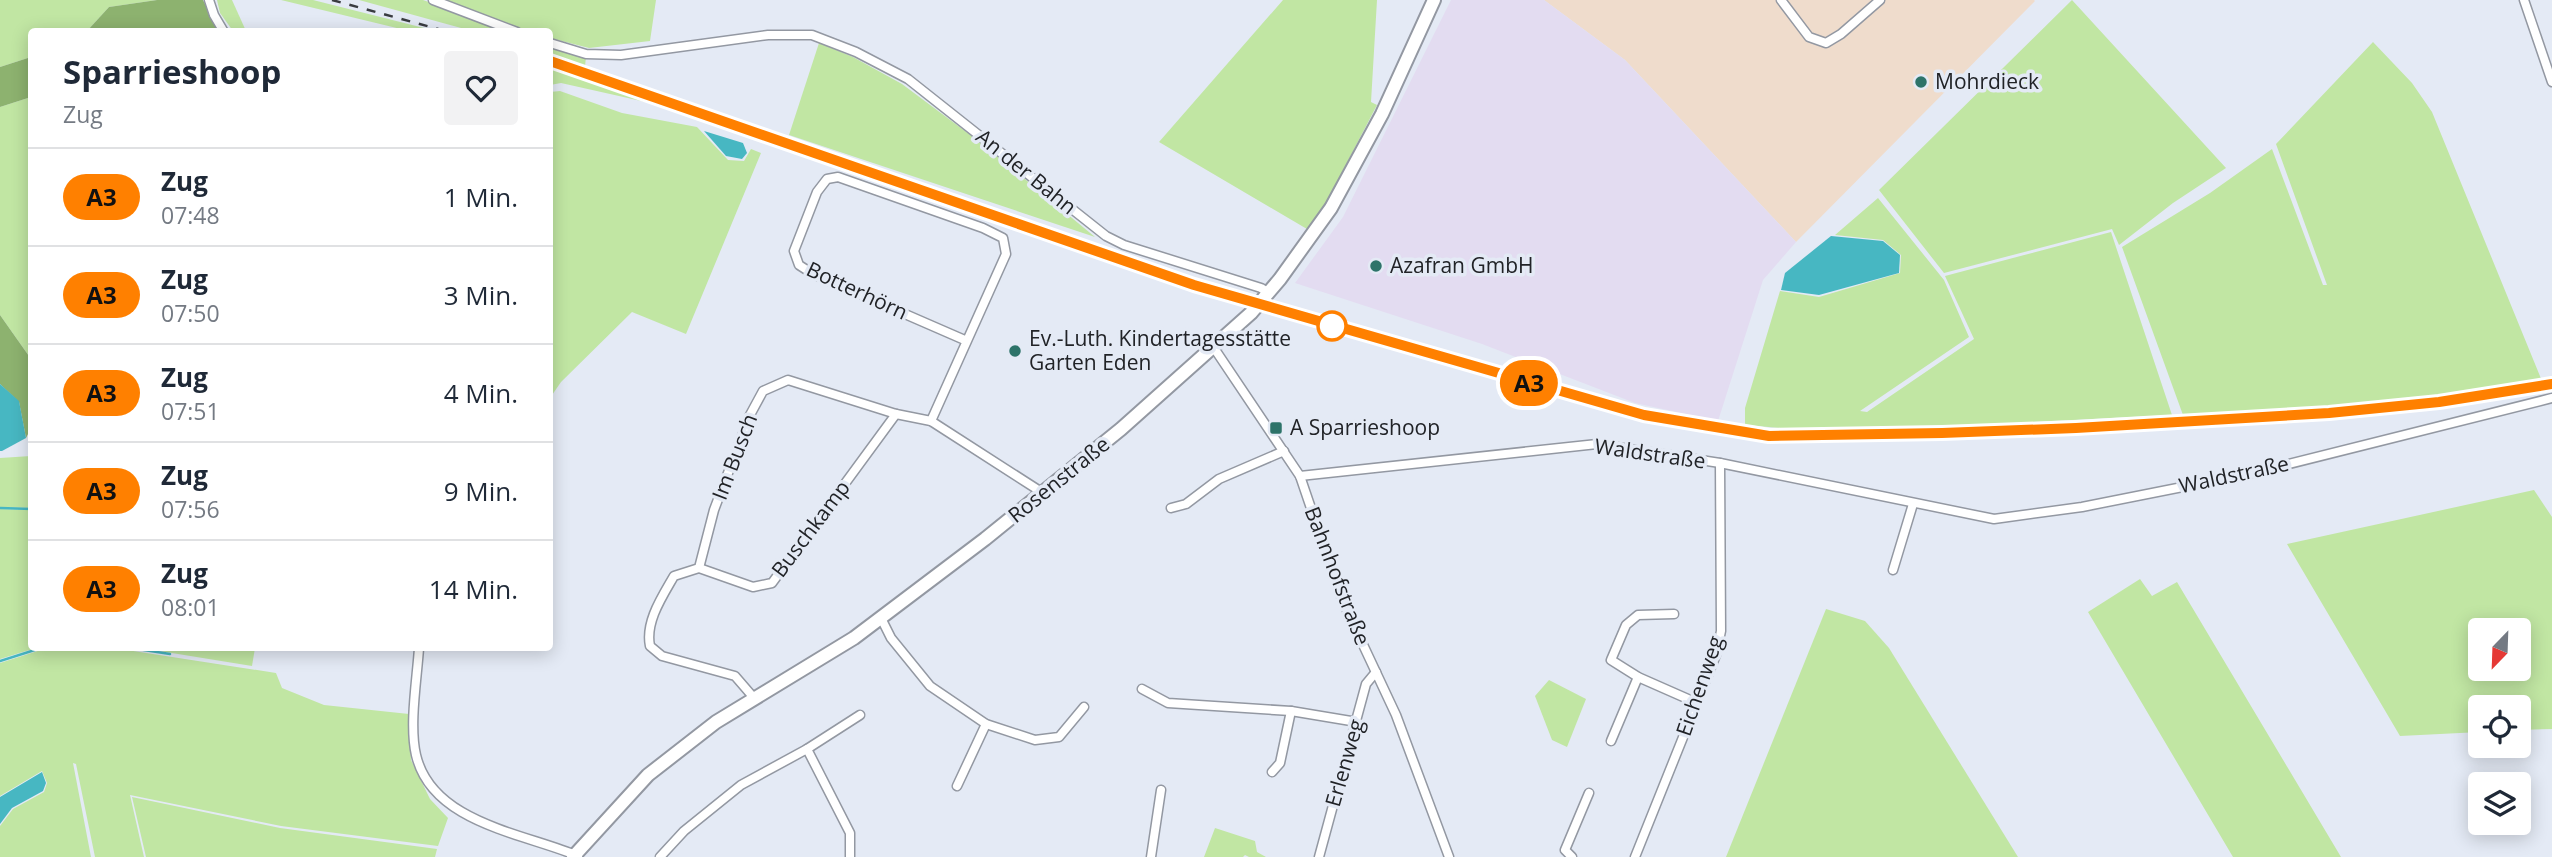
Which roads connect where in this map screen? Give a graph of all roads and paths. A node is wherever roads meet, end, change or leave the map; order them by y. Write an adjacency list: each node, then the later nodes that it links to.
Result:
1 (209, 0): 7 (street)
2 (433, 0): 8 (street)
3 (1434, 0): 11 (main road, Rosenstraße)
4 (1782, 0): 5 (street)
5 (1880, 0)
6 (2524, 0): 10 (street)
7 (222, 28)
8 (506, 28)
9 (553, 44): 11 (street, An der Bahn)
10 (2552, 82)
11 (1269, 293): 13 (main road, Rosenstraße)
12 (967, 341): 12 (street, Botterhörn); 16 (street, Botterhörn)
13 (1214, 348): 17 (street, Bahnhofstraße); 20 (main road, Rosenstraße)
14 (2552, 398): 21 (street, Waldstraße)
15 (896, 414): 16 (street, Im Busch); 23 (street, Buschkamp); 23 (street, Im Busch)
16 (931, 421): 20 (street, Im Busch)
17 (1284, 451): 19 (street, Bahnhofstraße); 22 (street)
18 (1720, 463): 19 (street, Waldstraße); 21 (street, Waldstraße); 32 (street, Eichenweg)
19 (1300, 476): 28 (street, Bahnhofstraße)
20 (1043, 493): 26 (main road, Rosenstraße)
21 (1913, 503): 24 (street)
22 (1171, 508)
23 (699, 568): 31 (street)
24 (1893, 570)
25 (1674, 614): 29 (street)
26 (881, 618): 31 (main road, Rosenstraße); 37 (street)
27 (419, 651): 44 (street)
28 (1376, 672): 36 (street, Erlenweg); 49 (street, Bahnhofstraße)
29 (1638, 677): 32 (street); 38 (street)
30 (1142, 689): 34 (street)
31 (754, 698): 44 (main road, Rosenstraße)
32 (1697, 703): 51 (street, Eichenweg)
33 (1084, 707): 37 (street)
34 (1291, 711): 36 (street); 40 (street)
35 (860, 715): 39 (street)
36 (1357, 722): 48 (street, Erlenweg)
37 (986, 724): 41 (street)
38 (1611, 741)
39 (807, 749): 45 (street); 46 (street)
40 (1272, 772)
41 (957, 786)
42 (1161, 790): 47 (street)
43 (1589, 793): 50 (street)
44 (576, 856)
45 (660, 857)
46 (849, 857)
47 (1151, 857)
48 (1319, 857)
49 (1449, 857)
50 (1572, 857)
51 (1635, 857)

